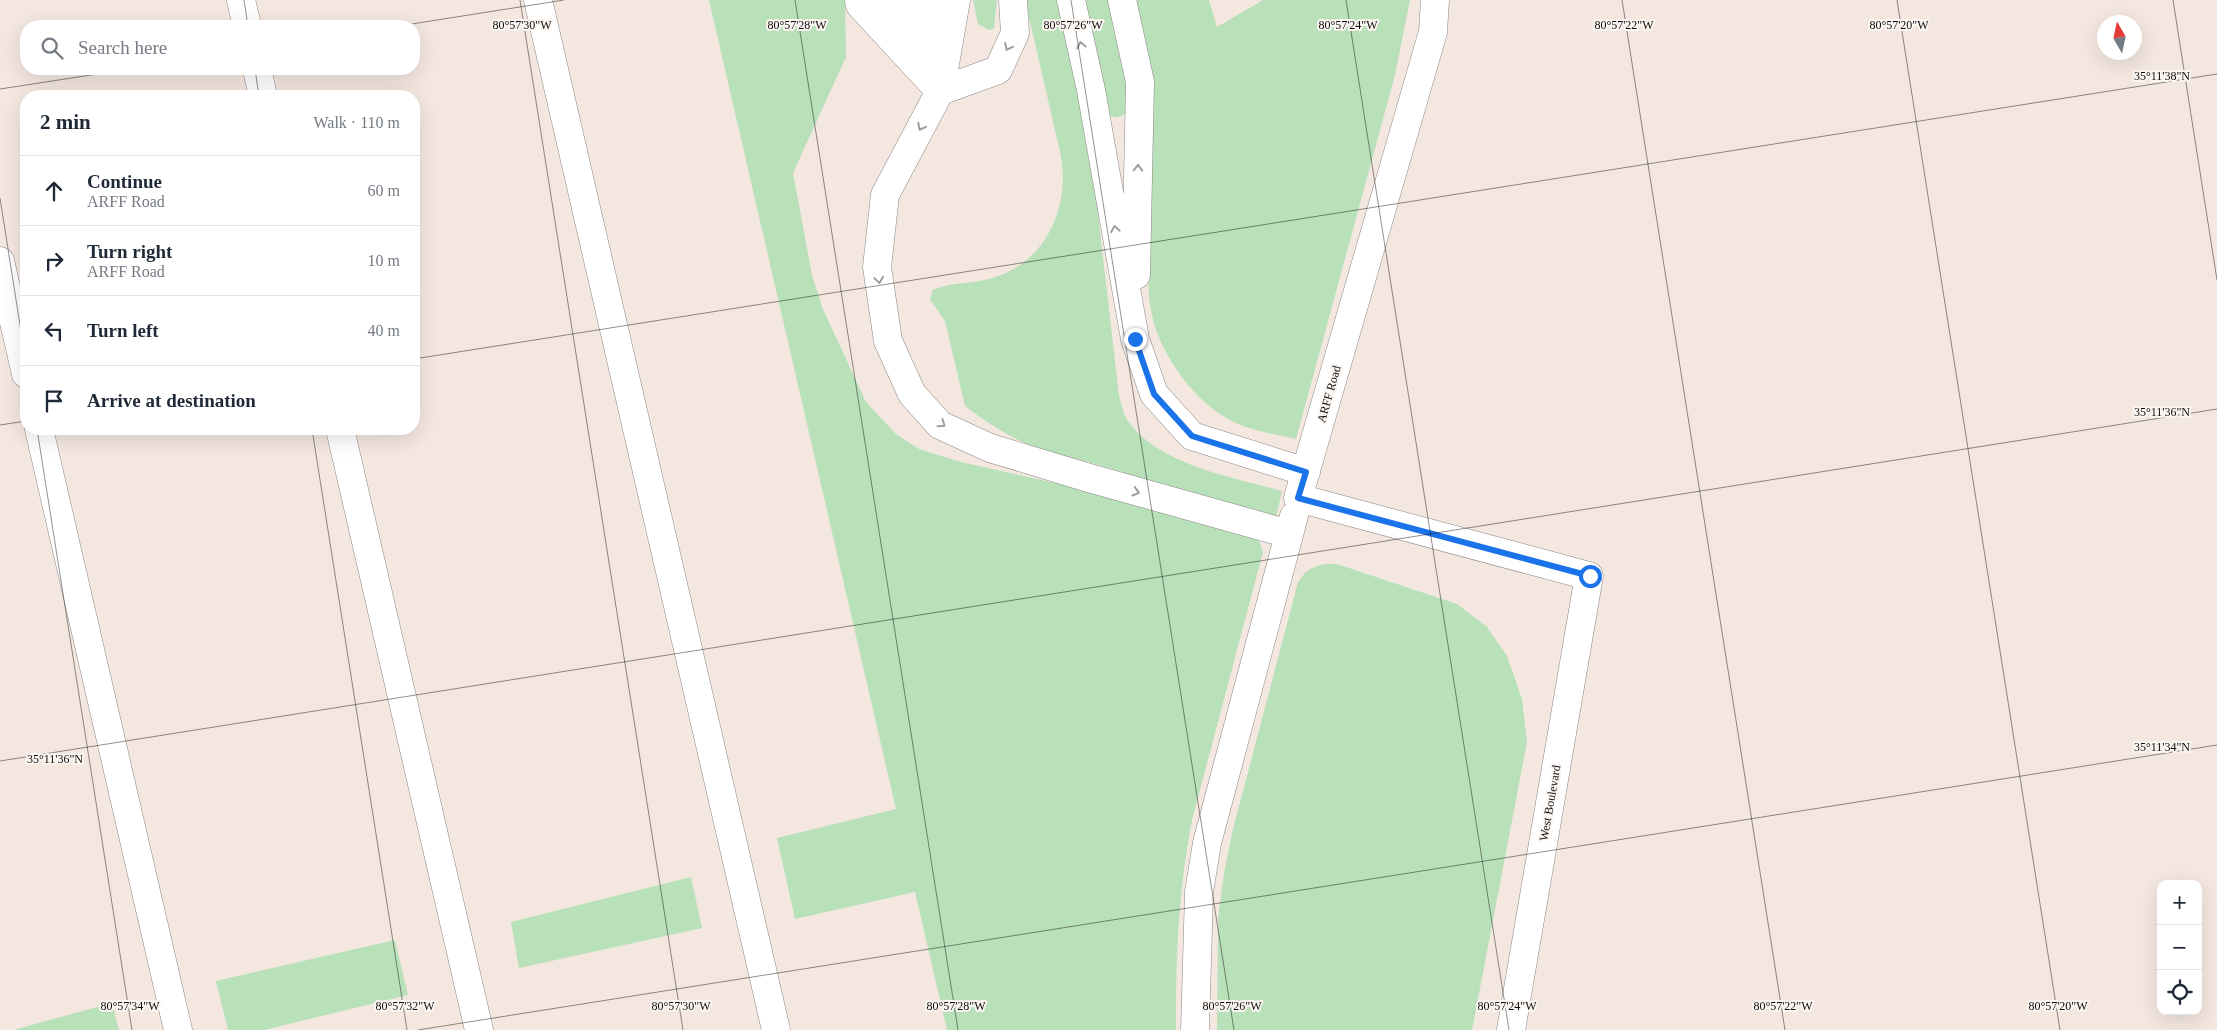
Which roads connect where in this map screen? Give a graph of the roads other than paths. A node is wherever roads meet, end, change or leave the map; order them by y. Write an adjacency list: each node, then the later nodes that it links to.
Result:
1 (241, 0): 12 (street)
2 (538, 0): 26 (street)
3 (859, 0): 15 (street)
4 (886, 0): 15 (street)
5 (911, 0): 15 (street)
6 (934, 0): 15 (street)
7 (956, 0): 15 (street)
8 (1013, 0): 15 (street, one-way to 15)
9 (1071, 0): 17 (street, one-way to 9)
10 (1122, 0): 17 (street, one-way to 10)
11 (1435, 0): 21 (street, ARFF Road)
12 (246, 20)
13 (258, 75): 14 (street)
14 (262, 90)
15 (940, 91): 23 (street, one-way to 23)
16 (0, 261): 18 (street)
17 (1135, 339): 21 (street)
18 (20, 348)
19 (40, 435): 24 (street)
20 (341, 435): 25 (street)
21 (1306, 472): 22 (street, ARFF Road)
22 (1298, 498): 23 (street, ARFF Road); 28 (street, West Boulevard)
23 (1289, 534): 27 (street, ARFF Road)
24 (178, 1030)
25 (479, 1030)
26 (776, 1030)
27 (1195, 1030)
28 (1511, 1030)

